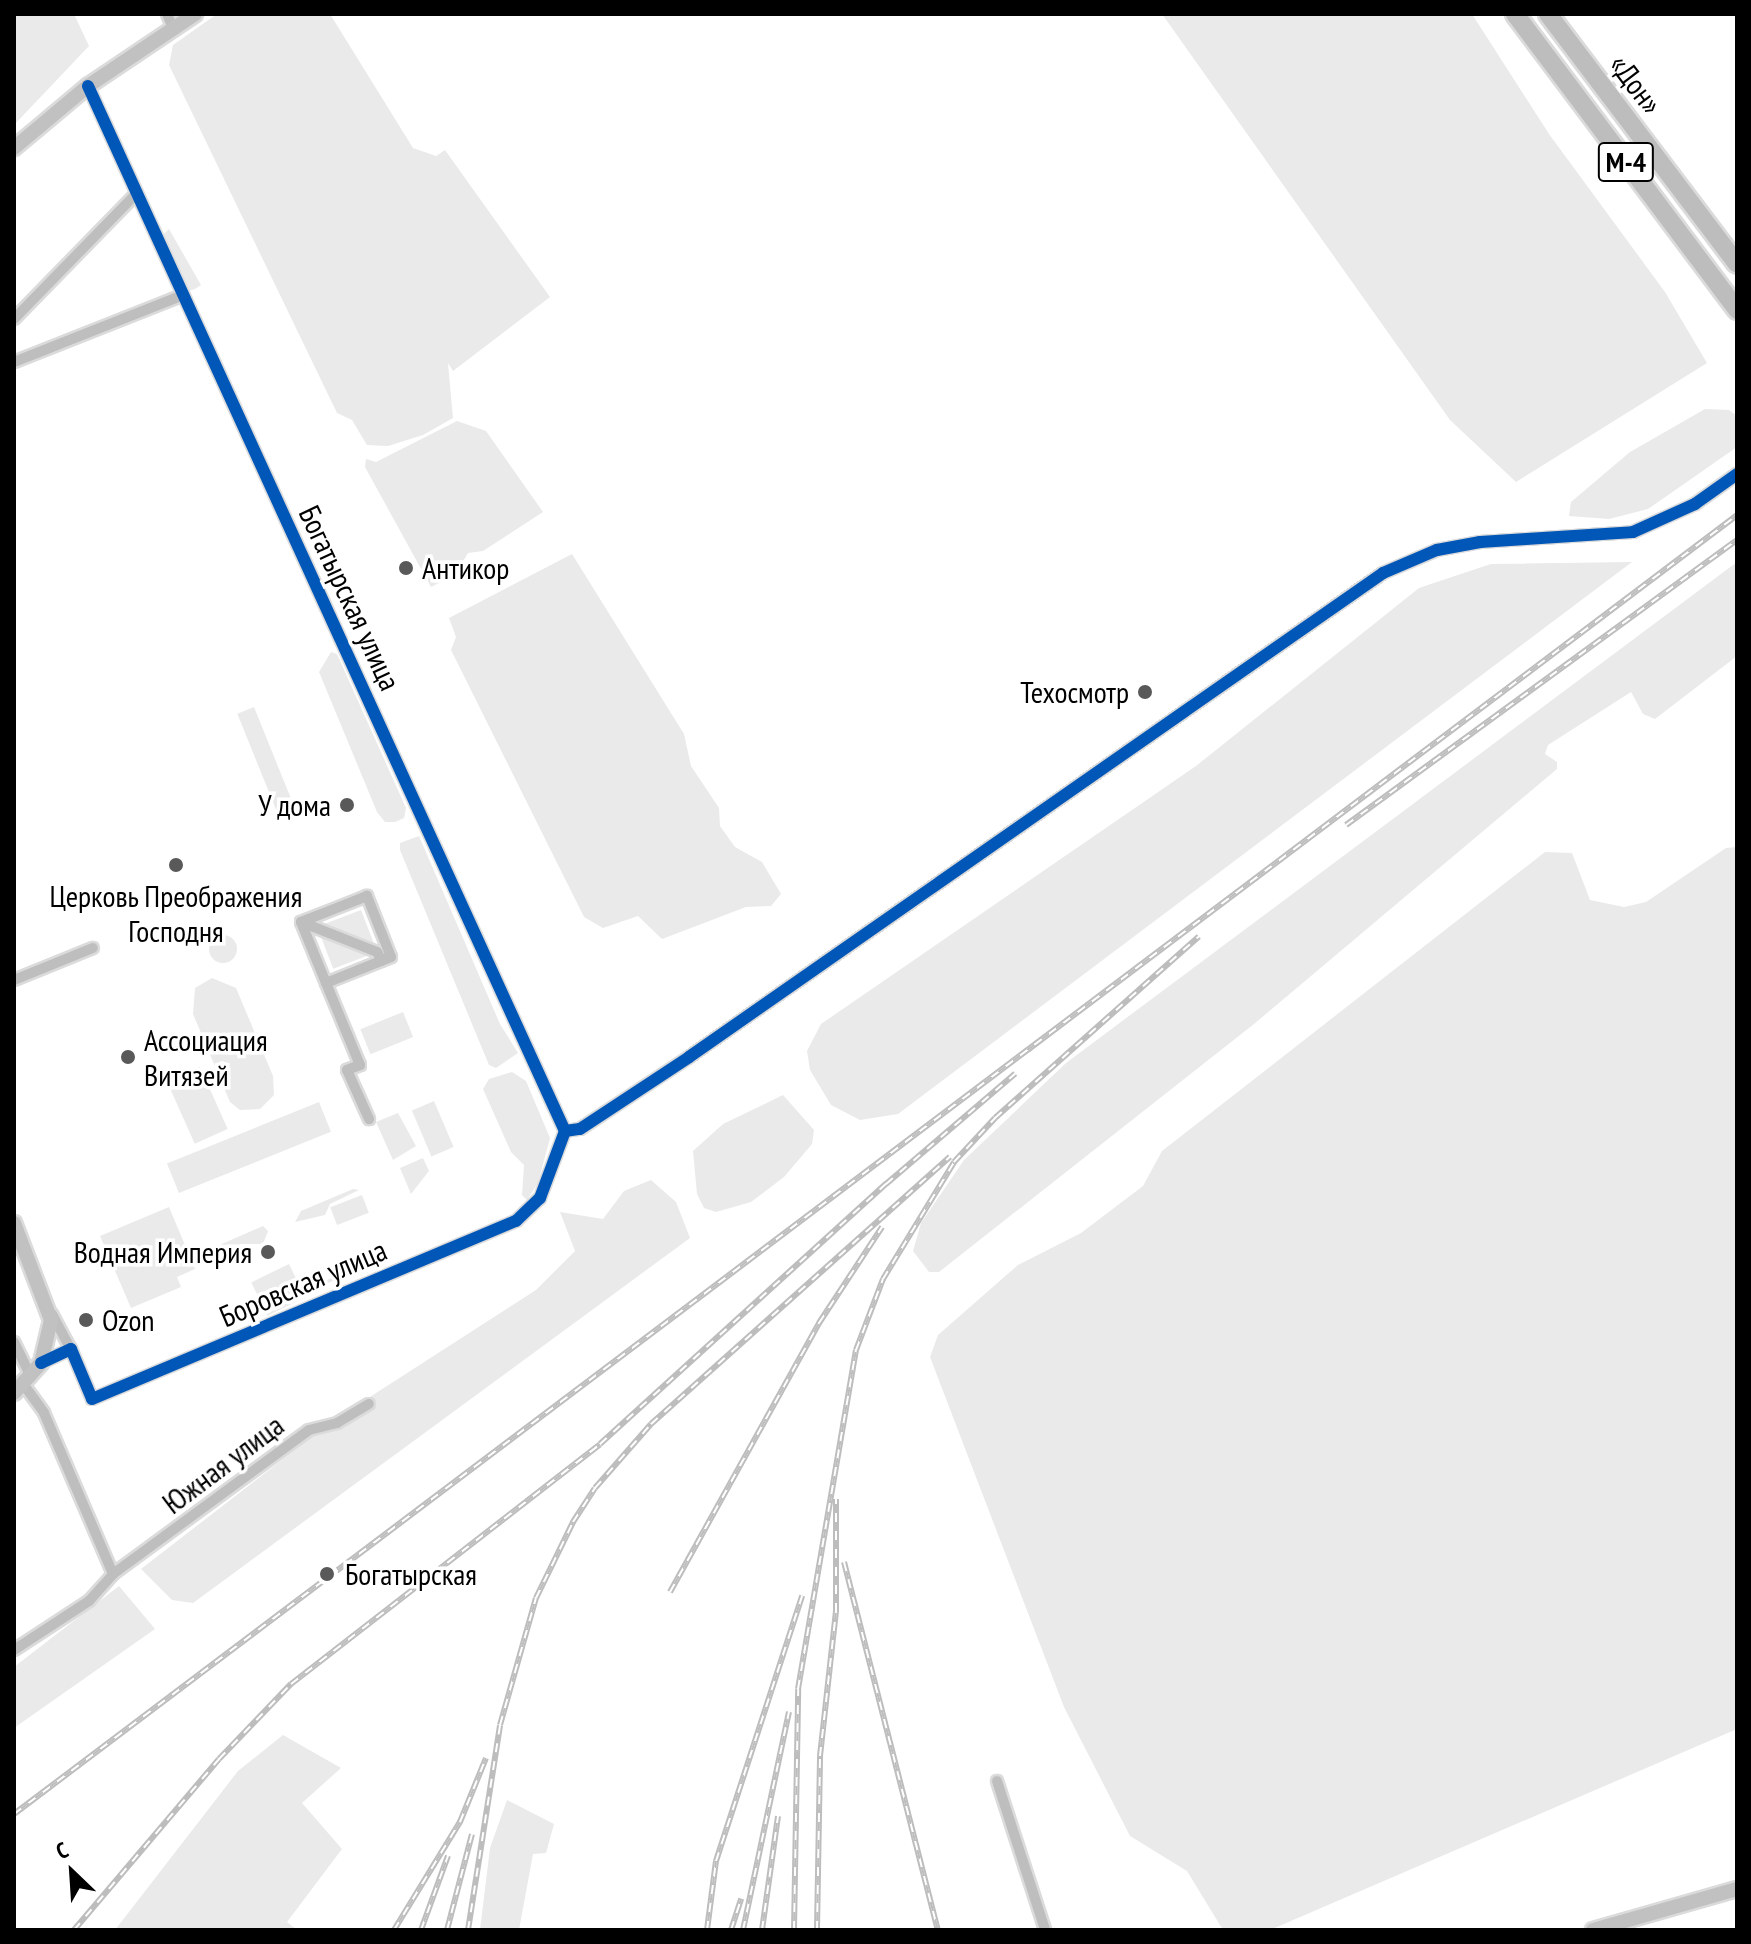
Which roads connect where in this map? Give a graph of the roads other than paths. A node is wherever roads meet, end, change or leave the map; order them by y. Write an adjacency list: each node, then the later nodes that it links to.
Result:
1 (167, 14): 5 (street)
2 (195, 14): 5 (street)
3 (1515, 14): 11 (highway, «Дон» / М-4)
4 (1548, 14): 9 (highway, «Дон» / М-4)
5 (173, 28): 6 (street)
6 (88, 86): 7 (street); 8 (street, Богатырская улица)
7 (14, 148)
8 (137, 193): 10 (street, Богатырская улица); 12 (street)
9 (1737, 264)
10 (183, 295): 13 (street); 21 (street, Богатырская улица)
11 (1737, 310)
12 (14, 319)
13 (14, 362)
14 (1737, 474): 21 (street)
15 (301, 922): 17 (street); 17 (street); 19 (street)
16 (93, 948): 18 (street)
17 (382, 961): 19 (street)
18 (14, 980)
19 (326, 983): 20 (street)
20 (369, 1119)
21 (565, 1131): 25 (street, Боровская улица)
22 (14, 1223): 23 (street)
23 (51, 1312): 25 (street); 26 (street)
24 (14, 1342): 27 (street)
25 (71, 1349): 26 (street)
26 (41, 1363): 27 (street)
27 (23, 1385): 29 (street)
28 (369, 1404): 29 (street, Южная улица)
29 (113, 1574): 30 (street, Южная улица)
30 (14, 1650)
31 (997, 1781): 33 (street)
32 (1737, 1889): 34 (street)
33 (1045, 1930)
34 (1593, 1930)

